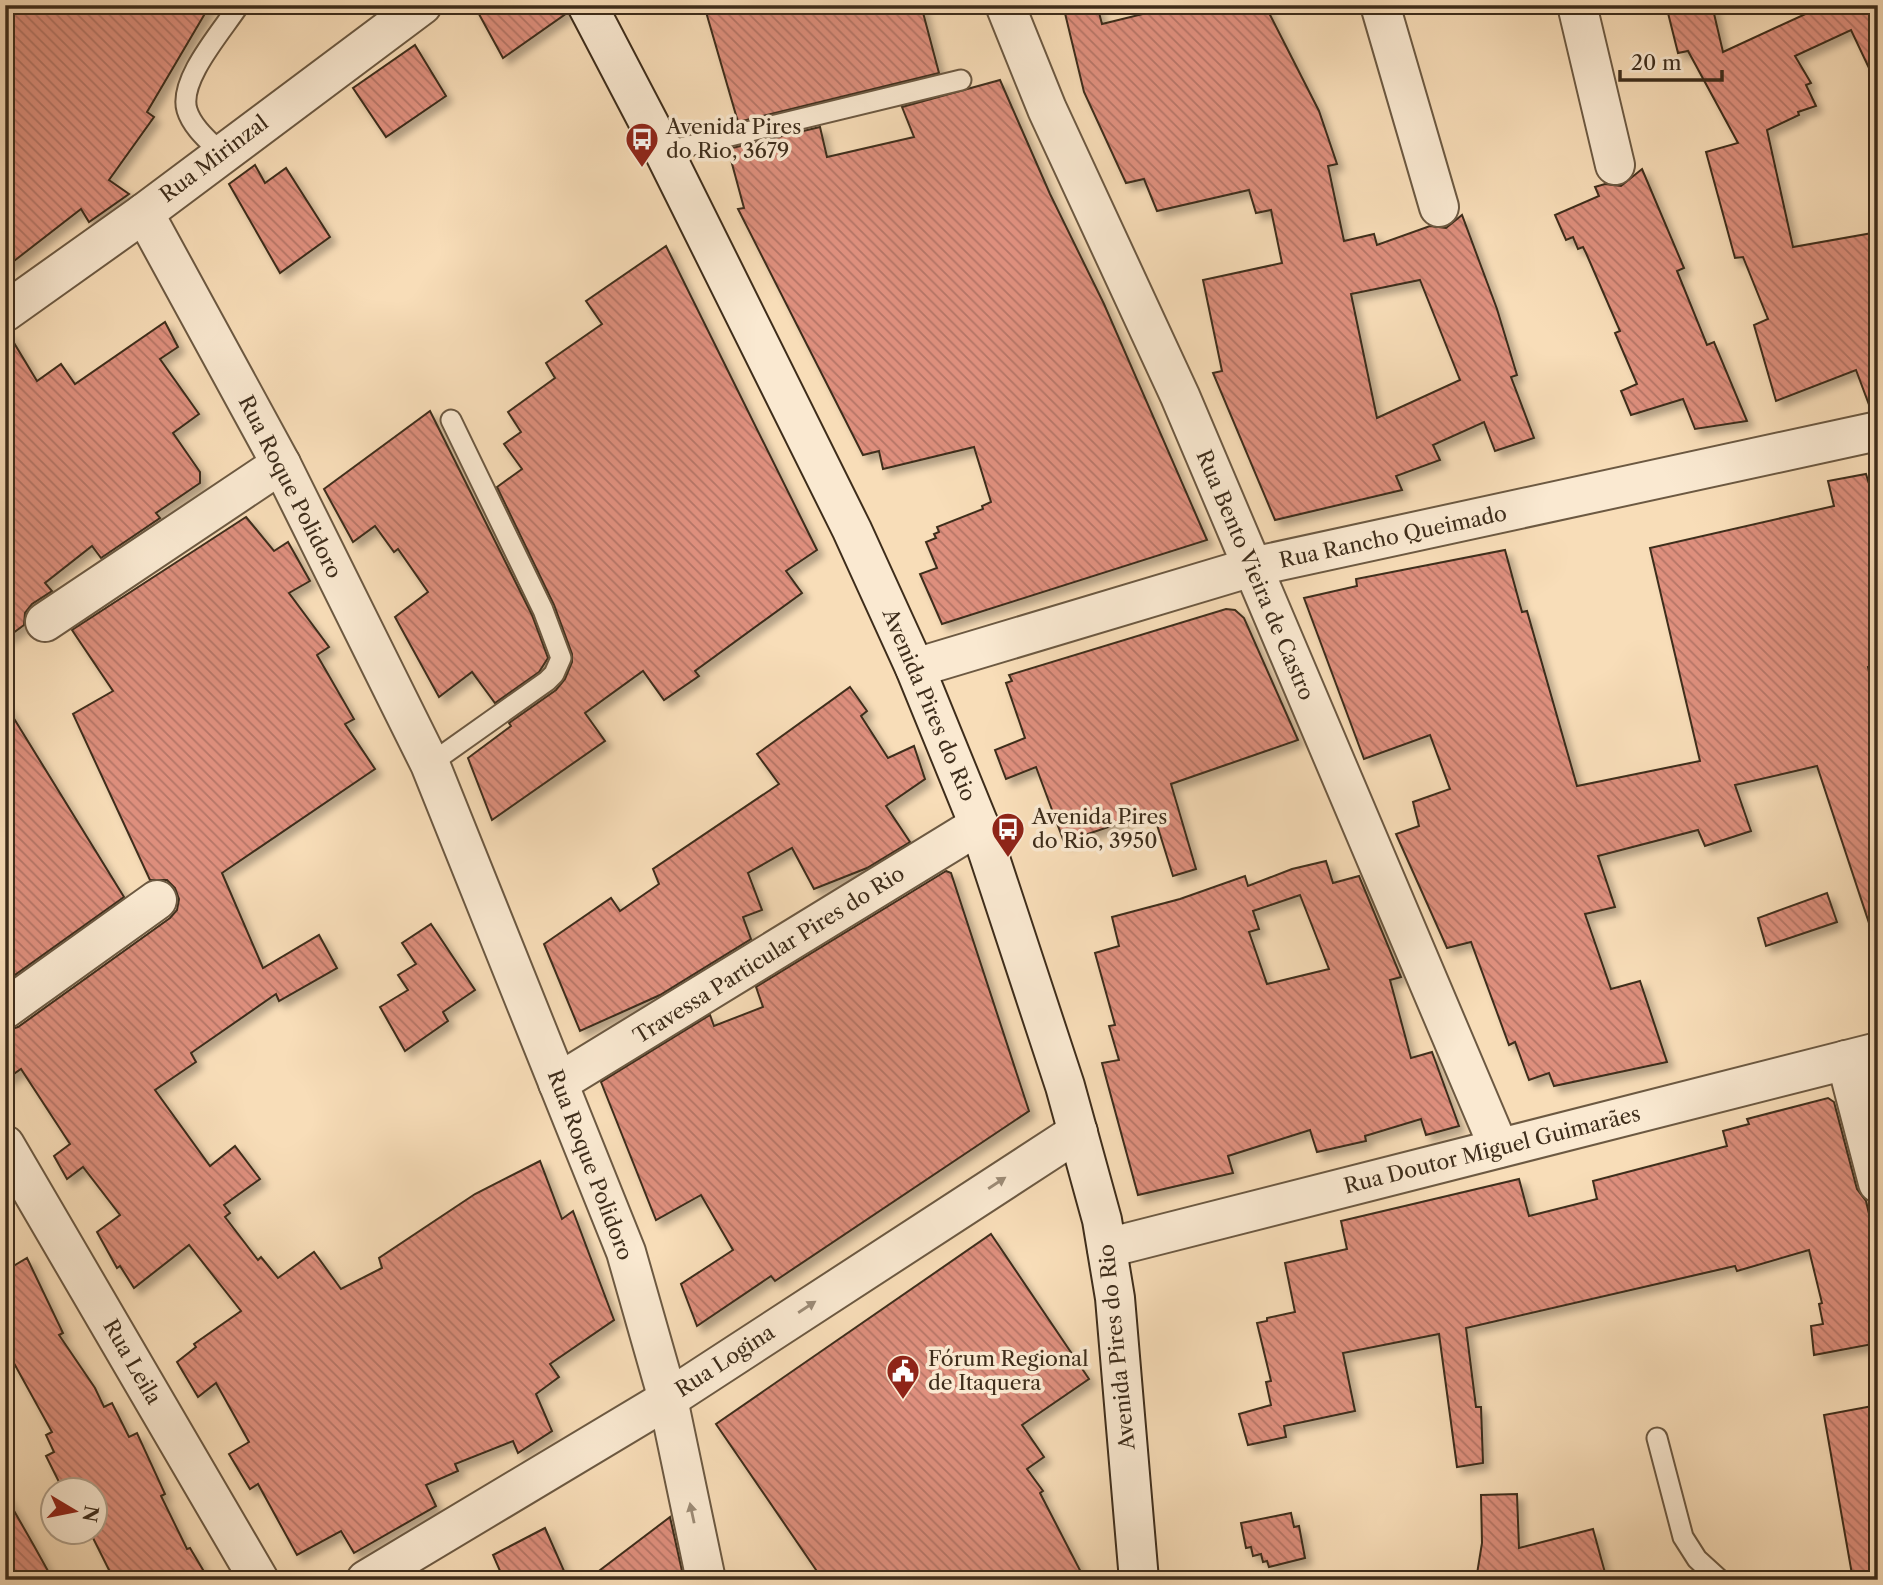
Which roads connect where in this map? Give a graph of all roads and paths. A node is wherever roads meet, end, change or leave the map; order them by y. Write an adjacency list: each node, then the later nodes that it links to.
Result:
1 (239, 5): 9 (lane)
2 (422, 5): 9 (street, Rua Mirinzal)
3 (587, 5): 8 (street, Avenida Pires do Rio)
4 (1005, 5): 17 (street, Rua Bento Vieira de Castro)
5 (1380, 5): 11 (street)
6 (1577, 5): 10 (street)
7 (961, 80): 8 (lane)
8 (664, 152): 19 (street, Avenida Pires do Rio)
9 (221, 153): 12 (street, Rua Mirinzal)
10 (1615, 165)
11 (1439, 207)
12 (144, 213): 13 (street, Rua Mirinzal); 16 (street, Rua Roque Polidoro)
13 (5, 312)
14 (451, 420): 20 (lane)
15 (1878, 431): 17 (street, Rua Rancho Queimado)
16 (281, 464): 18 (street); 20 (street, Rua Roque Polidoro)
17 (1252, 567): 19 (street, Rua Rancho Queimado); 28 (street, Rua Bento Vieira de Castro)
18 (45, 622)
19 (915, 668): 21 (street, Avenida Pires do Rio)
20 (429, 764): 25 (street, Rua Roque Polidoro)
21 (979, 825): 25 (street, Travessa Particular Pires do Rio); 26 (street, Avenida Pires do Rio)
22 (157, 900): 23 (street)
23 (5, 1009)
24 (1862, 1056): 28 (street, Rua Doutor Miguel Guimarães); 29 (street)
25 (558, 1083): 31 (street, Rua Roque Polidoro)
26 (1077, 1132): 30 (street, Avenida Pires do Rio); 31 (street, Rua Logina, one-way to 26)
27 (5, 1145): 33 (street, Rua Leila)
28 (1499, 1148): 30 (street, Rua Doutor Miguel Guimarães)
29 (1878, 1183)
30 (1107, 1248): 36 (street, Avenida Pires do Rio)
31 (668, 1399): 34 (street, Rua Logina); 35 (street, Rua Roque Polidoro, one-way to 31)
32 (1657, 1438): 37 (lane)
33 (259, 1580)
34 (366, 1580)
35 (706, 1580)
36 (1139, 1580)
37 (1720, 1580)

